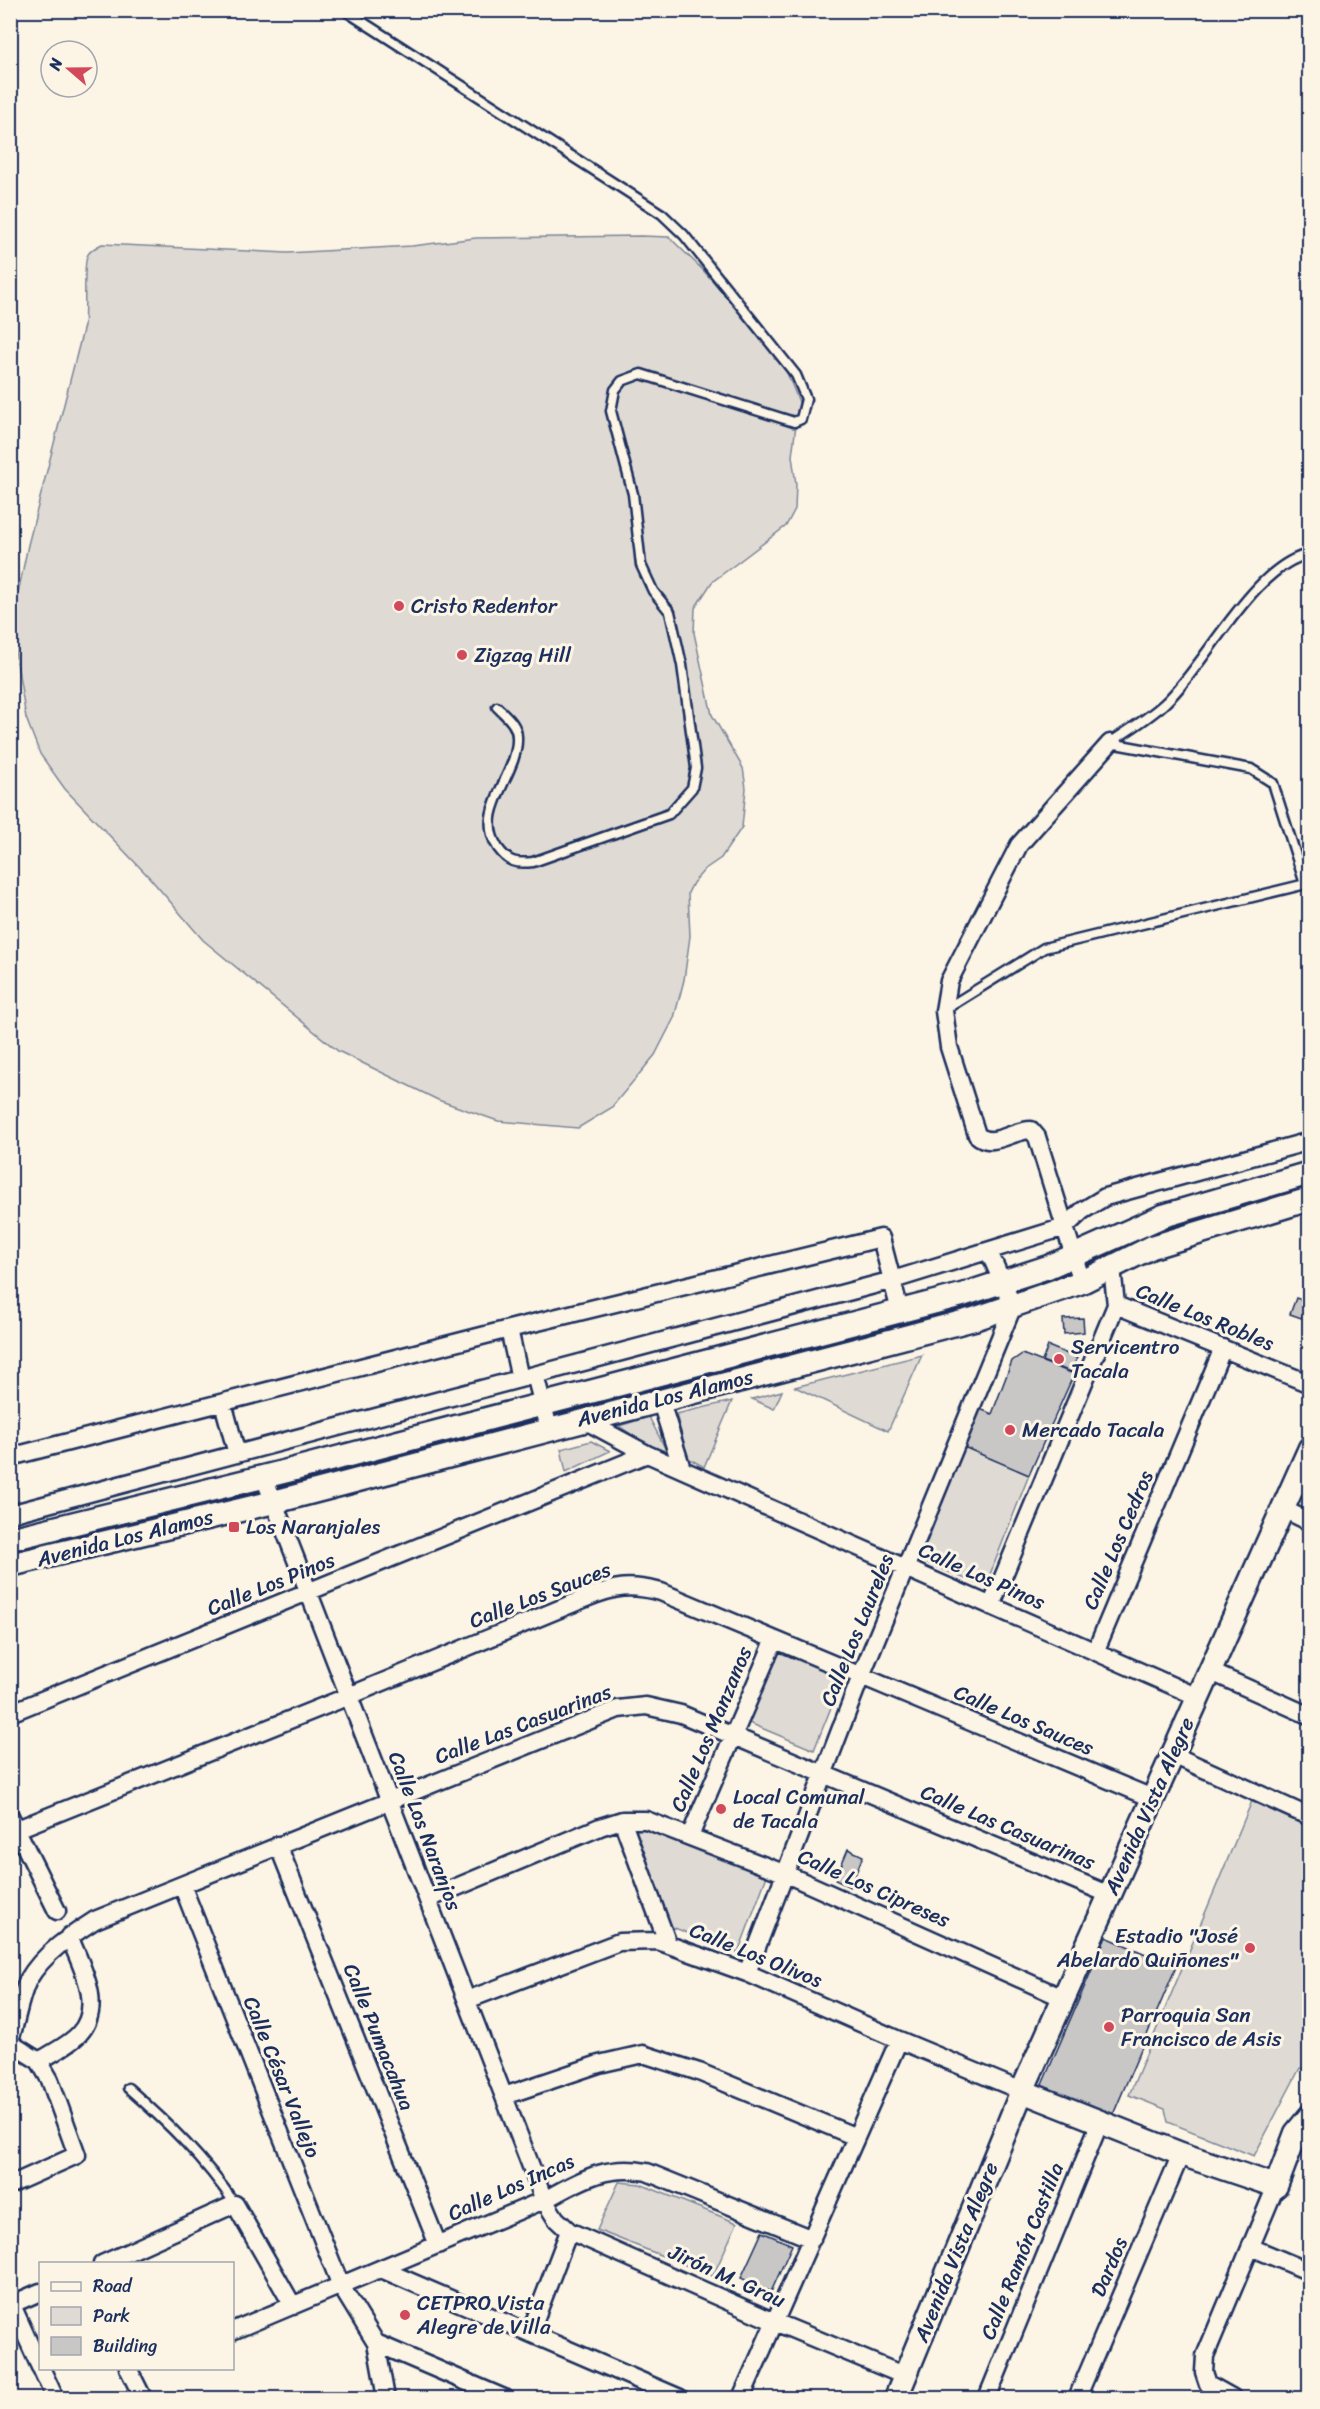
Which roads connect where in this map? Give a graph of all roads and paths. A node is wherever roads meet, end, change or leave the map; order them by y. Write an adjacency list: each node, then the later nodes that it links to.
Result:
1 (344, 10): 3 (lane)
2 (1310, 554): 4 (lane)
3 (497, 707)
4 (1110, 743): 5 (lane); 6 (street)
5 (1307, 884): 6 (lane)
6 (944, 1011): 10 (street)
7 (1310, 1142): 10 (street)
8 (1310, 1173): 12 (main road, Avenida Los Alamos)
9 (1310, 1199): 13 (main road, Avenida Los Alamos)
10 (1065, 1227): 11 (street); 12 (street)
11 (989, 1252): 14 (street); 16 (street)
12 (1074, 1256): 15 (street); 16 (main road, Avenida Los Alamos)
13 (1112, 1267): 15 (main road, Avenida Los Alamos); 18 (street)
14 (893, 1280): 19 (street); 20 (street); 22 (street)
15 (1082, 1282): 17 (main road, Avenida Los Alamos)
16 (1003, 1283): 17 (street); 19 (main road, Avenida Los Alamos)
17 (1013, 1305): 24 (main road, Avenida Los Alamos); 41 (street, Calle Los Laureles)
18 (1116, 1305): 21 (street, Calle Los Robles); 43 (street)
19 (900, 1311): 26 (main road, Avenida Los Alamos)
20 (509, 1329): 22 (street); 25 (street)
21 (1223, 1348): 23 (street, Calle Los Robles); 45 (street, Calle Los Cedros)
22 (527, 1377): 26 (street); 30 (street)
23 (1310, 1384)
24 (660, 1399): 27 (main road, Avenida Los Alamos); 33 (street)
25 (223, 1403): 30 (street); 32 (street)
26 (542, 1404): 28 (street); 34 (main road, Avenida Los Alamos)
27 (582, 1419): 28 (main road, Avenida Los Alamos); 31 (street, Calle Los Pinos)
28 (549, 1428): 35 (main road, Avenida Los Alamos)
29 (1310, 1448): 36 (main road, Avenida Vista Alegre)
30 (237, 1454): 37 (street)
31 (647, 1455): 33 (street, Calle Los Pinos); 42 (street, Calle Los Pinos)
32 (10, 1457)
33 (682, 1469): 41 (street, Calle Los Pinos)
34 (264, 1477): 35 (street, Calle Los Naranjos); 39 (main road, Avenida Los Alamos)
35 (274, 1502): 40 (main road, Avenida Los Alamos); 42 (street, Calle Los Naranjos)
36 (1281, 1508): 38 (street); 46 (main road, Avenida Vista Alegre)
37 (10, 1514)
38 (1310, 1522)
39 (10, 1539)
40 (10, 1565)
41 (907, 1567): 43 (street, Calle Los Pinos); 47 (street, Calle Los Laureles)
42 (309, 1593): 48 (street, Calle Los Naranjos); 50 (street, Calle Los Pinos)
43 (991, 1606): 45 (street, Calle Los Pinos)
44 (774, 1641): 47 (street, Calle Los Sauces); 48 (street, Calle Los Sauces); 52 (street, Calle Los Manzanos)
45 (1096, 1650): 49 (street, Calle Los Pinos)
46 (1209, 1671): 49 (main road, Avenida Vista Alegre); 51 (street)
47 (861, 1676): 54 (street, Calle Los Laureles); 55 (street, Calle Los Sauces)
48 (349, 1696): 56 (street, Calle Los Naranjos); 59 (street, Calle Los Sauces)
49 (1198, 1697): 53 (main road, Avenida Vista Alegre)
50 (10, 1713)
51 (1310, 1716)
52 (734, 1736): 54 (street, Calle Las Casuarinas); 56 (street, Calle Las Casuarinas); 60 (street, Calle Los Manzanos)
53 (1171, 1754): 55 (main road, Avenida Vista Alegre); 57 (street)
54 (825, 1774): 62 (street, Calle Los Laureles); 64 (street, Calle Las Casuarinas)
55 (1152, 1797): 64 (main road, Avenida Vista Alegre)
56 (389, 1800): 61 (street, Calle Las Casuarinas); 65 (street, Calle Los Naranjos)
57 (1310, 1817)
58 (622, 1820): 60 (street, Calle Los Cipreses); 65 (street, Calle Los Cipreses); 68 (street)
59 (13, 1826): 66 (street)
60 (690, 1836): 62 (street, Calle Los Cipreses)
61 (278, 1845): 63 (street, Calle Las Casuarinas); 88 (street, Calle Pumacahua)
62 (786, 1874): 69 (street, Calle Los Laureles); 70 (street, Calle Los Cipreses)
63 (182, 1884): 67 (street, Calle Las Casuarinas); 93 (street, Calle César Vallejo)
64 (1108, 1894): 70 (main road, Avenida Vista Alegre)
65 (428, 1899): 71 (street, Calle Los Naranjos)
66 (57, 1911)
67 (69, 1936): 73 (street, Calle Las Casuarinas); 74 (street)
68 (668, 1944): 69 (street, Calle Los Olivos); 71 (street, Calle Los Olivos)
69 (747, 1973): 72 (street, Calle Los Olivos)
70 (1063, 1998): 76 (main road, Avenida Vista Alegre)
71 (467, 2000): 77 (street, Calle Los Naranjos)
72 (899, 2040): 76 (street, Calle Los Olivos); 80 (street)
73 (10, 2041): 74 (street)
74 (39, 2061): 82 (street)
75 (128, 2088): 85 (lane)
76 (1022, 2091): 79 (main road); 104 (main road, Avenida Vista Alegre)
77 (504, 2096): 80 (street); 84 (street, Calle Los Naranjos)
78 (1309, 2117): 83 (main road)
79 (1100, 2122): 81 (main road); 113 (street, Calle Ramón Castilla)
80 (856, 2137): 87 (street)
81 (1181, 2154): 83 (main road); 114 (street, Dardos)
82 (10, 2185)
83 (1276, 2186): 89 (street)
84 (544, 2200): 86 (street, Jirón M. Grau); 87 (street, Calle Los Incas); 88 (street, Calle Los Incas)
85 (235, 2204): 90 (street); 96 (street)
86 (569, 2231): 97 (street, Jirón M. Grau); 99 (street)
87 (812, 2238): 97 (street)
88 (438, 2245): 91 (street, Calle Los Incas)
89 (1253, 2248): 92 (street); 105 (street)
90 (106, 2262)
91 (381, 2269): 93 (street, Calle Los Incas); 99 (street)
92 (1310, 2272)
93 (340, 2286): 96 (street, Calle Los Incas); 100 (street, Calle César Vallejo)
94 (39, 2292): 95 (street)
95 (11, 2305): 101 (street)
96 (292, 2306): 98 (street, Calle Los Incas)
97 (775, 2322): 104 (street, Jirón M. Grau); 111 (street)
98 (234, 2330)
99 (530, 2333): 110 (street)
100 (376, 2343): 108 (street); 109 (street)
101 (39, 2364)
102 (42, 2370): 106 (street)
103 (134, 2370): 107 (street)
104 (905, 2376): 112 (main road, Avenida Vista Alegre)
105 (1226, 2396)
106 (55, 2398)
107 (143, 2398)
108 (386, 2398)
109 (504, 2398)
110 (680, 2398)
111 (741, 2398)
112 (896, 2398)
113 (987, 2398)
114 (1077, 2398)

